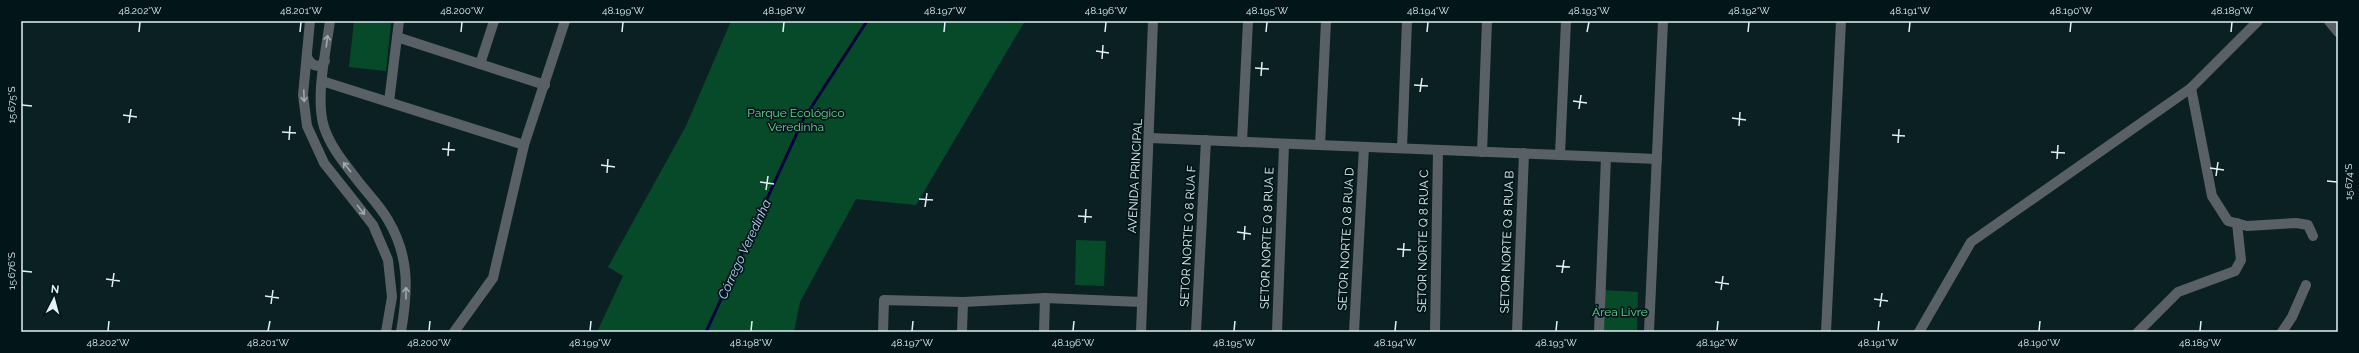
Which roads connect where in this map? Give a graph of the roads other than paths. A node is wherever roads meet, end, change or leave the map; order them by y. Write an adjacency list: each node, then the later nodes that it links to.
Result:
1 (310, 21): 18 (street)
2 (330, 21): 19 (street, one-way to 2)
3 (399, 21): 17 (street)
4 (494, 21): 20 (street)
5 (565, 21): 23 (street)
6 (1153, 21): 26 (street, AVENIDA PRINCIPAL)
7 (1248, 21): 29 (street)
8 (1326, 21): 33 (street)
9 (1407, 21): 35 (street)
10 (1487, 21): 37 (street)
11 (1566, 21): 39 (street)
12 (1663, 21): 41 (street)
13 (1841, 21): 62 (street)
14 (2258, 21): 24 (street)
15 (2329, 21): 16 (street)
16 (2338, 32)
17 (397, 38): 20 (street); 25 (street)
18 (307, 57): 19 (street); 21 (street)
19 (325, 61): 22 (street)
20 (480, 64): 23 (street)
21 (305, 77): 22 (street); 30 (street, one-way to 30)
22 (323, 80): 25 (street); 27 (street)
23 (545, 85): 31 (street)
24 (2191, 88): 42 (street); 63 (street)
25 (389, 102): 31 (street)
26 (1150, 138): 28 (street); 47 (street, AVENIDA PRINCIPAL)
27 (330, 140): 30 (street); 49 (street, one-way to 27)
28 (1206, 140): 29 (street); 55 (street, SETOR NORTE Q 8 RUA F)
29 (1242, 142): 32 (street)
30 (316, 145): 48 (street, one-way to 48)
31 (524, 145): 50 (street)
32 (1284, 145): 33 (street); 56 (street, SETOR NORTE Q 8 RUA E)
33 (1320, 145): 34 (street)
34 (1364, 147): 35 (street); 57 (street, SETOR NORTE Q 8 RUA D)
35 (1402, 148): 36 (street)
36 (1438, 150): 37 (street); 58 (street, SETOR NORTE Q 8 RUA C)
37 (1482, 152): 38 (street)
38 (1524, 154): 39 (street); 59 (street, SETOR NORTE Q 8 RUA B)
39 (1560, 154): 40 (street)
40 (1606, 157): 41 (street); 60 (street)
41 (1657, 159): 61 (street)
42 (2237, 223): 43 (street); 64 (street)
43 (2313, 236)
44 (2306, 285): 65 (street)
45 (1045, 298): 46 (street); 47 (street); 53 (street)
46 (963, 302): 51 (street); 52 (street)
47 (1142, 302): 54 (street, AVENIDA PRINCIPAL)
48 (386, 332)
49 (401, 332)
50 (454, 332)
51 (883, 332)
52 (962, 332)
53 (1044, 332)
54 (1141, 332)
55 (1196, 332)
56 (1276, 332)
57 (1354, 332)
58 (1435, 332)
59 (1517, 332)
60 (1598, 332)
61 (1649, 332)
62 (1826, 332)
63 (1920, 332)
64 (2138, 332)
65 (2282, 332)

